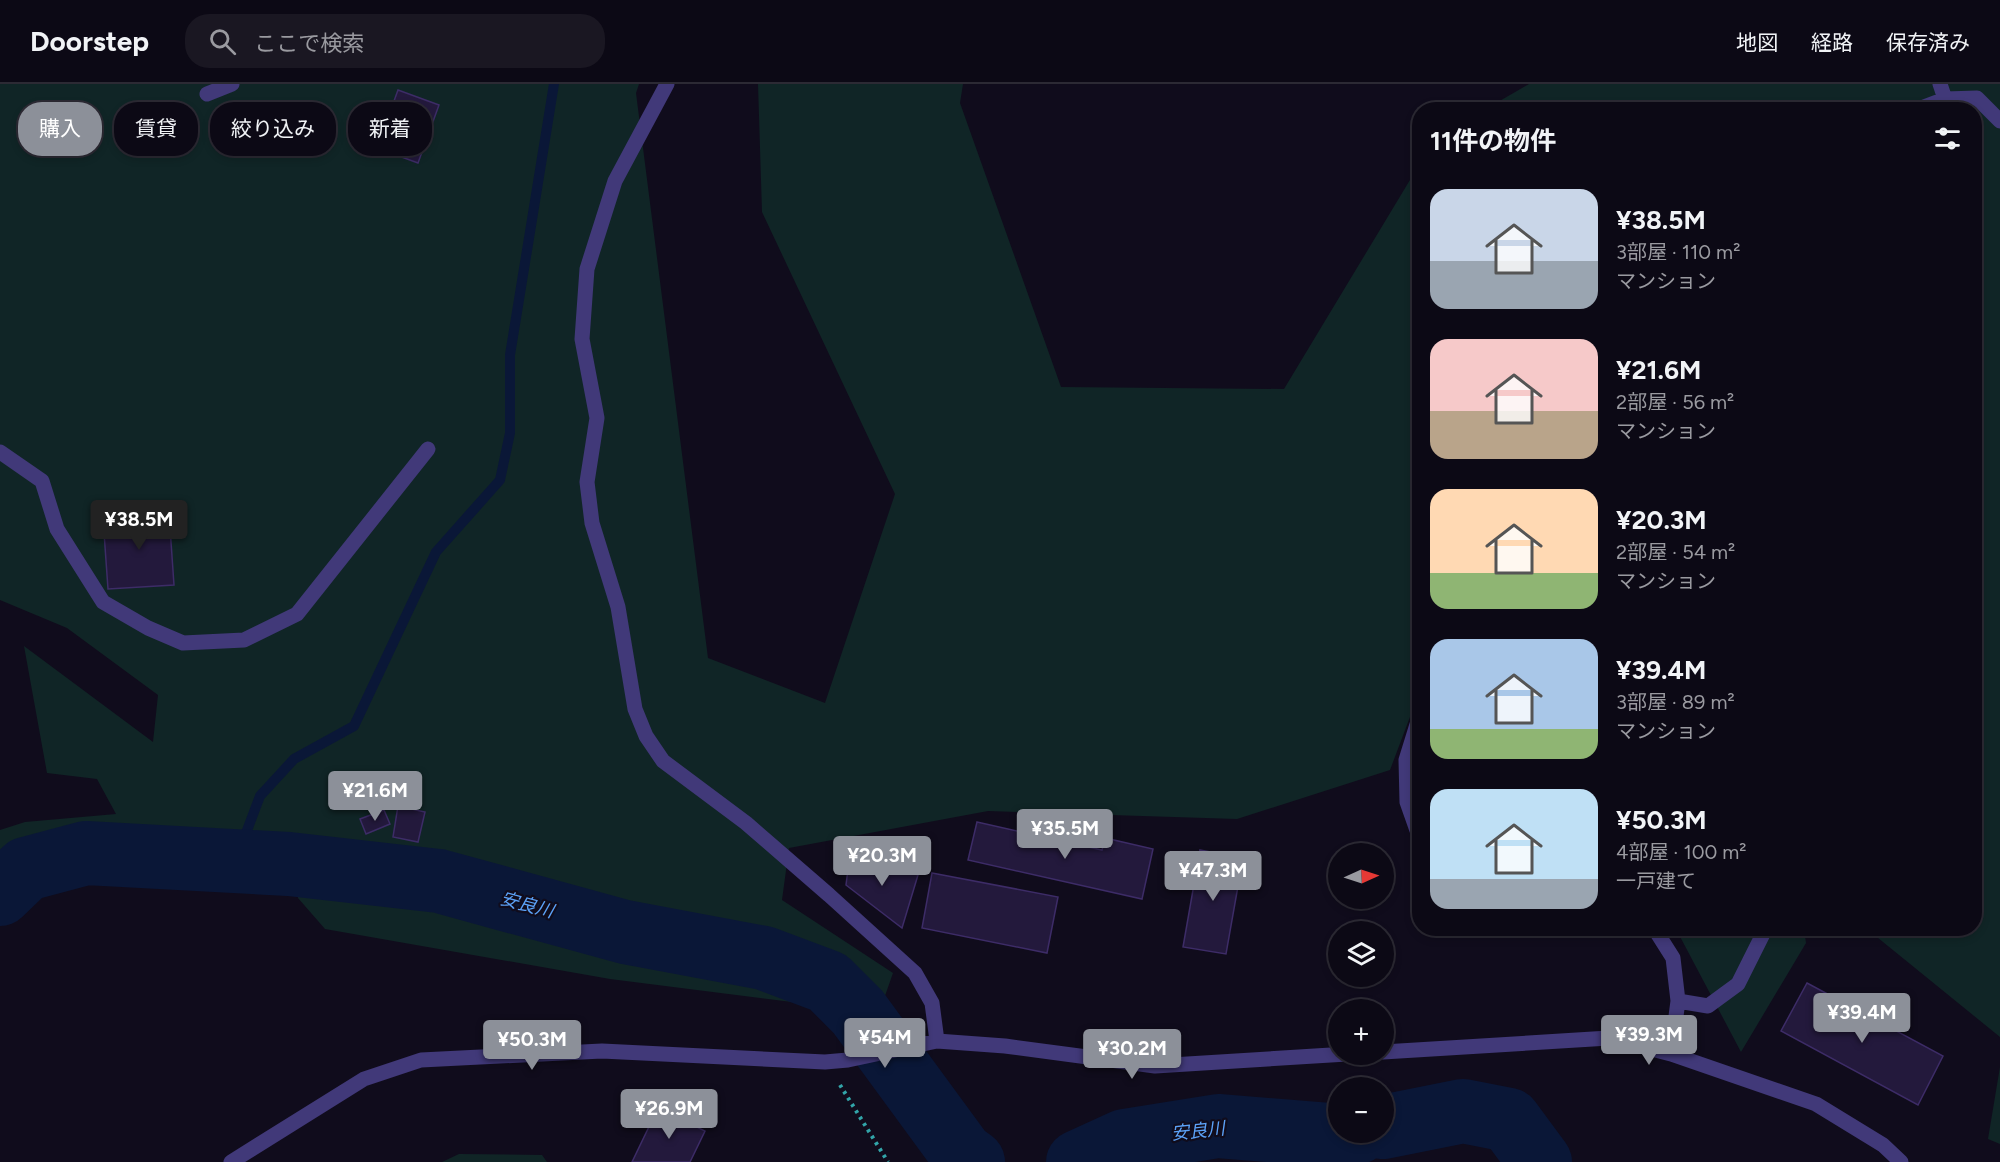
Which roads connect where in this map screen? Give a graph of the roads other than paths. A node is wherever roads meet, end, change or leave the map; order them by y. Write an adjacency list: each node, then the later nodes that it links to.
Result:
1 (232, 84): 4 (street)
2 (667, 84): 16 (street)
3 (1943, 91): 5 (street); 6 (street)
4 (207, 94)
5 (1927, 102)
6 (1981, 102)
7 (1982, 103): 8 (street)
8 (2000, 121)
9 (428, 449): 10 (street)
10 (0, 452)
11 (1412, 741): 12 (street)
12 (1412, 816)
13 (1660, 936): 15 (street)
14 (1762, 936): 15 (street)
15 (1678, 1001): 18 (street)
16 (937, 1041): 19 (street); 20 (street)
17 (1394, 1051): 18 (street)
18 (1671, 1054): 21 (street)
19 (1328, 1055)
20 (231, 1162)
21 (1901, 1162)

